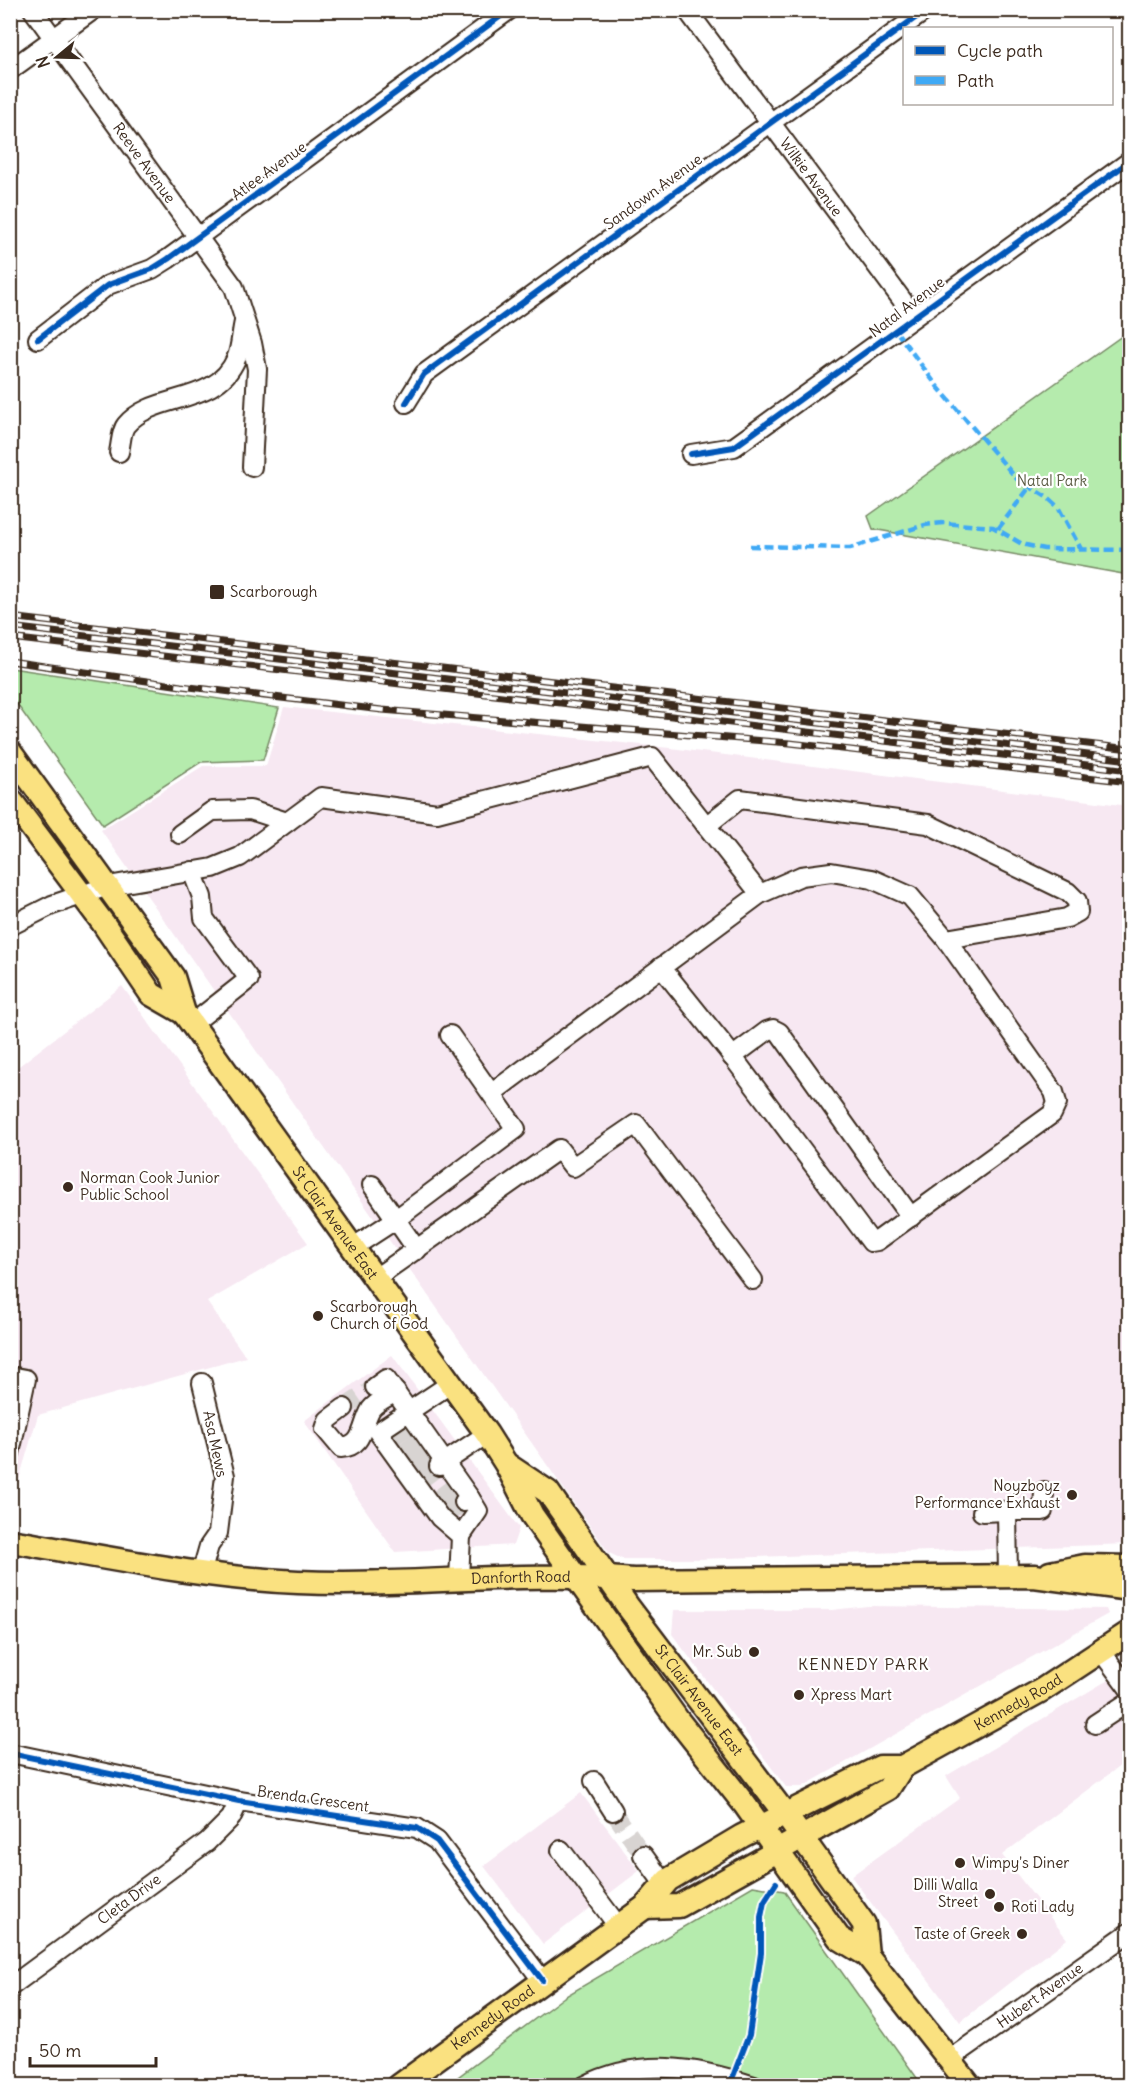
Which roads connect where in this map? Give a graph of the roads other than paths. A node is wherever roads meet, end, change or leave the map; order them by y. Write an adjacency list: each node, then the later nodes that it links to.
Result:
1 (33, 10): 6 (street, Reeve Avenue)
2 (93, 10): 6 (street)
3 (510, 10): 10 (street, Atlee Avenue)
4 (687, 10): 8 (street, Wilkie Avenue)
5 (926, 10): 8 (street, Sandown Avenue)
6 (54, 39): 7 (street); 10 (street, Reeve Avenue)
7 (10, 70)
8 (769, 124): 11 (street, Wilkie Avenue); 14 (street, Sandown Avenue)
9 (1130, 161): 11 (street, Natal Avenue)
10 (199, 237): 12 (street, Reeve Avenue); 13 (street, Atlee Avenue)
11 (914, 316): 16 (street, Natal Avenue)
12 (244, 321): 15 (street); 17 (street, Reeve Avenue)
13 (38, 339)
14 (406, 403)
15 (119, 452)
16 (690, 454)
17 (252, 467)
18 (10, 752): 24 (main road, St Clair Avenue East)
19 (10, 799): 25 (main road, St Clair Avenue East)
20 (287, 822): 21 (street); 22 (street); 23 (street)
21 (706, 826): 26 (street); 28 (street)
22 (180, 834)
23 (192, 871): 24 (street); 30 (street)
24 (108, 886): 25 (street); 30 (main road, St Clair Avenue East)
25 (81, 894): 27 (street); 30 (main road, St Clair Avenue East)
26 (760, 894): 28 (street); 29 (street)
27 (10, 926)
28 (946, 939): 35 (street)
29 (661, 968): 32 (street); 33 (street)
30 (188, 1018): 37 (main road, St Clair Avenue East)
31 (450, 1035): 33 (street)
32 (732, 1057): 35 (street); 35 (street)
33 (492, 1094): 36 (street)
34 (372, 1185): 36 (street)
35 (911, 1217)
36 (395, 1220): 37 (street); 38 (street)
37 (352, 1248): 39 (main road, St Clair Avenue East)
38 (417, 1250): 39 (street); 40 (street)
39 (374, 1279): 43 (main road, St Clair Avenue East)
40 (753, 1280)
41 (10, 1376): 49 (street)
42 (202, 1383): 57 (street, Asa Mews)
43 (450, 1384): 47 (main road, St Clair Avenue East); 48 (street)
44 (375, 1387): 45 (street)
45 (396, 1392): 46 (street); 48 (street)
46 (344, 1408)
47 (487, 1434): 48 (street); 50 (main road, St Clair Avenue East)
48 (426, 1440): 54 (street); 54 (street)
49 (10, 1454)
50 (506, 1464): 58 (main road, St Clair Avenue East); 61 (main road, St Clair Avenue East)
51 (1044, 1491): 52 (street)
52 (1007, 1511): 53 (street); 59 (street)
53 (982, 1512)
54 (461, 1536): 62 (street)
55 (10, 1541): 57 (main road, Danforth Road)
56 (1130, 1567): 60 (main road, Danforth Road)
57 (201, 1574): 62 (main road, Danforth Road)
58 (575, 1576): 61 (main road, Danforth Road); 62 (main road, Danforth Road); 75 (main road, St Clair Avenue East)
59 (1008, 1576): 60 (main road, Danforth Road); 61 (main road, Danforth Road)
60 (1034, 1576): 63 (main road, Danforth Road)
61 (607, 1578): 74 (main road, St Clair Avenue East)
62 (459, 1580)
63 (1130, 1589)
64 (1130, 1632): 65 (main road, Kennedy Road)
65 (1101, 1651): 66 (street); 70 (main road, Kennedy Road)
66 (1130, 1690)
67 (1130, 1701): 68 (street)
68 (1095, 1724)
69 (10, 1753): 72 (street, Brenda Crescent)
70 (902, 1767): 74 (main road, Kennedy Road); 76 (main road, Kennedy Road)
71 (594, 1781): 73 (street)
72 (239, 1801): 85 (street, Brenda Crescent); 86 (street, Cleta Drive)
73 (613, 1811)
74 (785, 1814): 75 (main road, Kennedy Road); 76 (main road, St Clair Avenue East)
75 (760, 1827): 78 (main road, St Clair Avenue East); 80 (main road, Kennedy Road)
76 (802, 1837): 78 (main road, Kennedy Road); 84 (main road, St Clair Avenue East)
77 (561, 1850): 82 (street)
78 (776, 1851): 81 (main road, Kennedy Road); 84 (main road, St Clair Avenue East)
79 (643, 1855): 80 (street)
80 (664, 1884): 81 (main road, Kennedy Road)
81 (645, 1907): 82 (main road, Kennedy Road)
82 (618, 1926): 85 (main road, Kennedy Road)
83 (1130, 1932): 87 (street, Hubert Avenue)
84 (867, 1955): 87 (main road, St Clair Avenue East)
85 (542, 1980): 88 (main road, Kennedy Road)
86 (10, 1987)
87 (950, 2059): 91 (main road, St Clair Avenue East)
88 (399, 2085)
89 (584, 2085): 90 (street)
90 (754, 2085)
91 (970, 2085)

